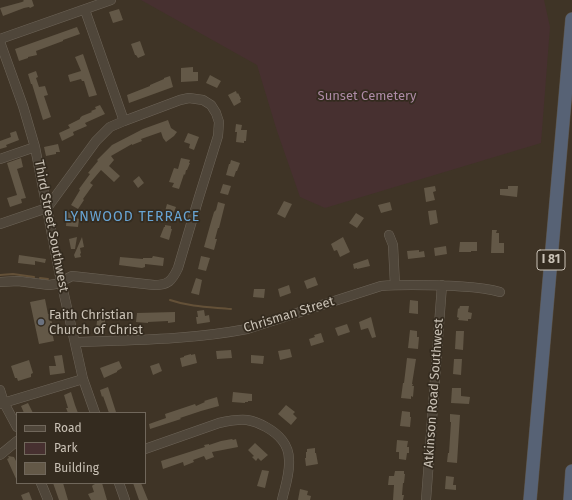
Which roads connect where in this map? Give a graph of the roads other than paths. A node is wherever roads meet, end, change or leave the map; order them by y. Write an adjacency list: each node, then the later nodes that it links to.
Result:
1 (111, 0): 2 (street)
2 (85, 10): 4 (street); 5 (street)
3 (572, 19): 32 (highway, I 81)
4 (0, 40): 6 (street, Third Street Southwest)
5 (124, 121): 8 (street); 11 (street)
6 (35, 147): 7 (street); 8 (street, Third Street Southwest)
7 (0, 159)
8 (47, 208): 9 (street); 11 (street, Third Street Southwest)
9 (0, 224)
10 (389, 235): 13 (street)
11 (61, 280): 12 (street); 16 (street, Third Street Southwest)
12 (0, 282)
13 (395, 285): 14 (street, Chrisman Street); 16 (street, Chrisman Street)
14 (442, 285): 15 (street, Chrisman Street); 31 (street, Atkinson Road Southwest)
15 (500, 292)
16 (75, 342): 17 (street, Third Street Southwest)
17 (83, 379): 19 (street); 20 (street, Third Street Southwest)
18 (0, 390): 19 (street)
19 (2, 403): 21 (street)
20 (95, 412)
21 (16, 425)
22 (16, 441): 24 (street)
23 (146, 449): 30 (street)
24 (0, 455)
25 (572, 470): 33 (highway)
26 (41, 484): 28 (street)
27 (119, 484): 29 (street)
28 (48, 500)
29 (125, 500)
30 (282, 500)
31 (426, 500)
32 (530, 500)
33 (570, 500)

